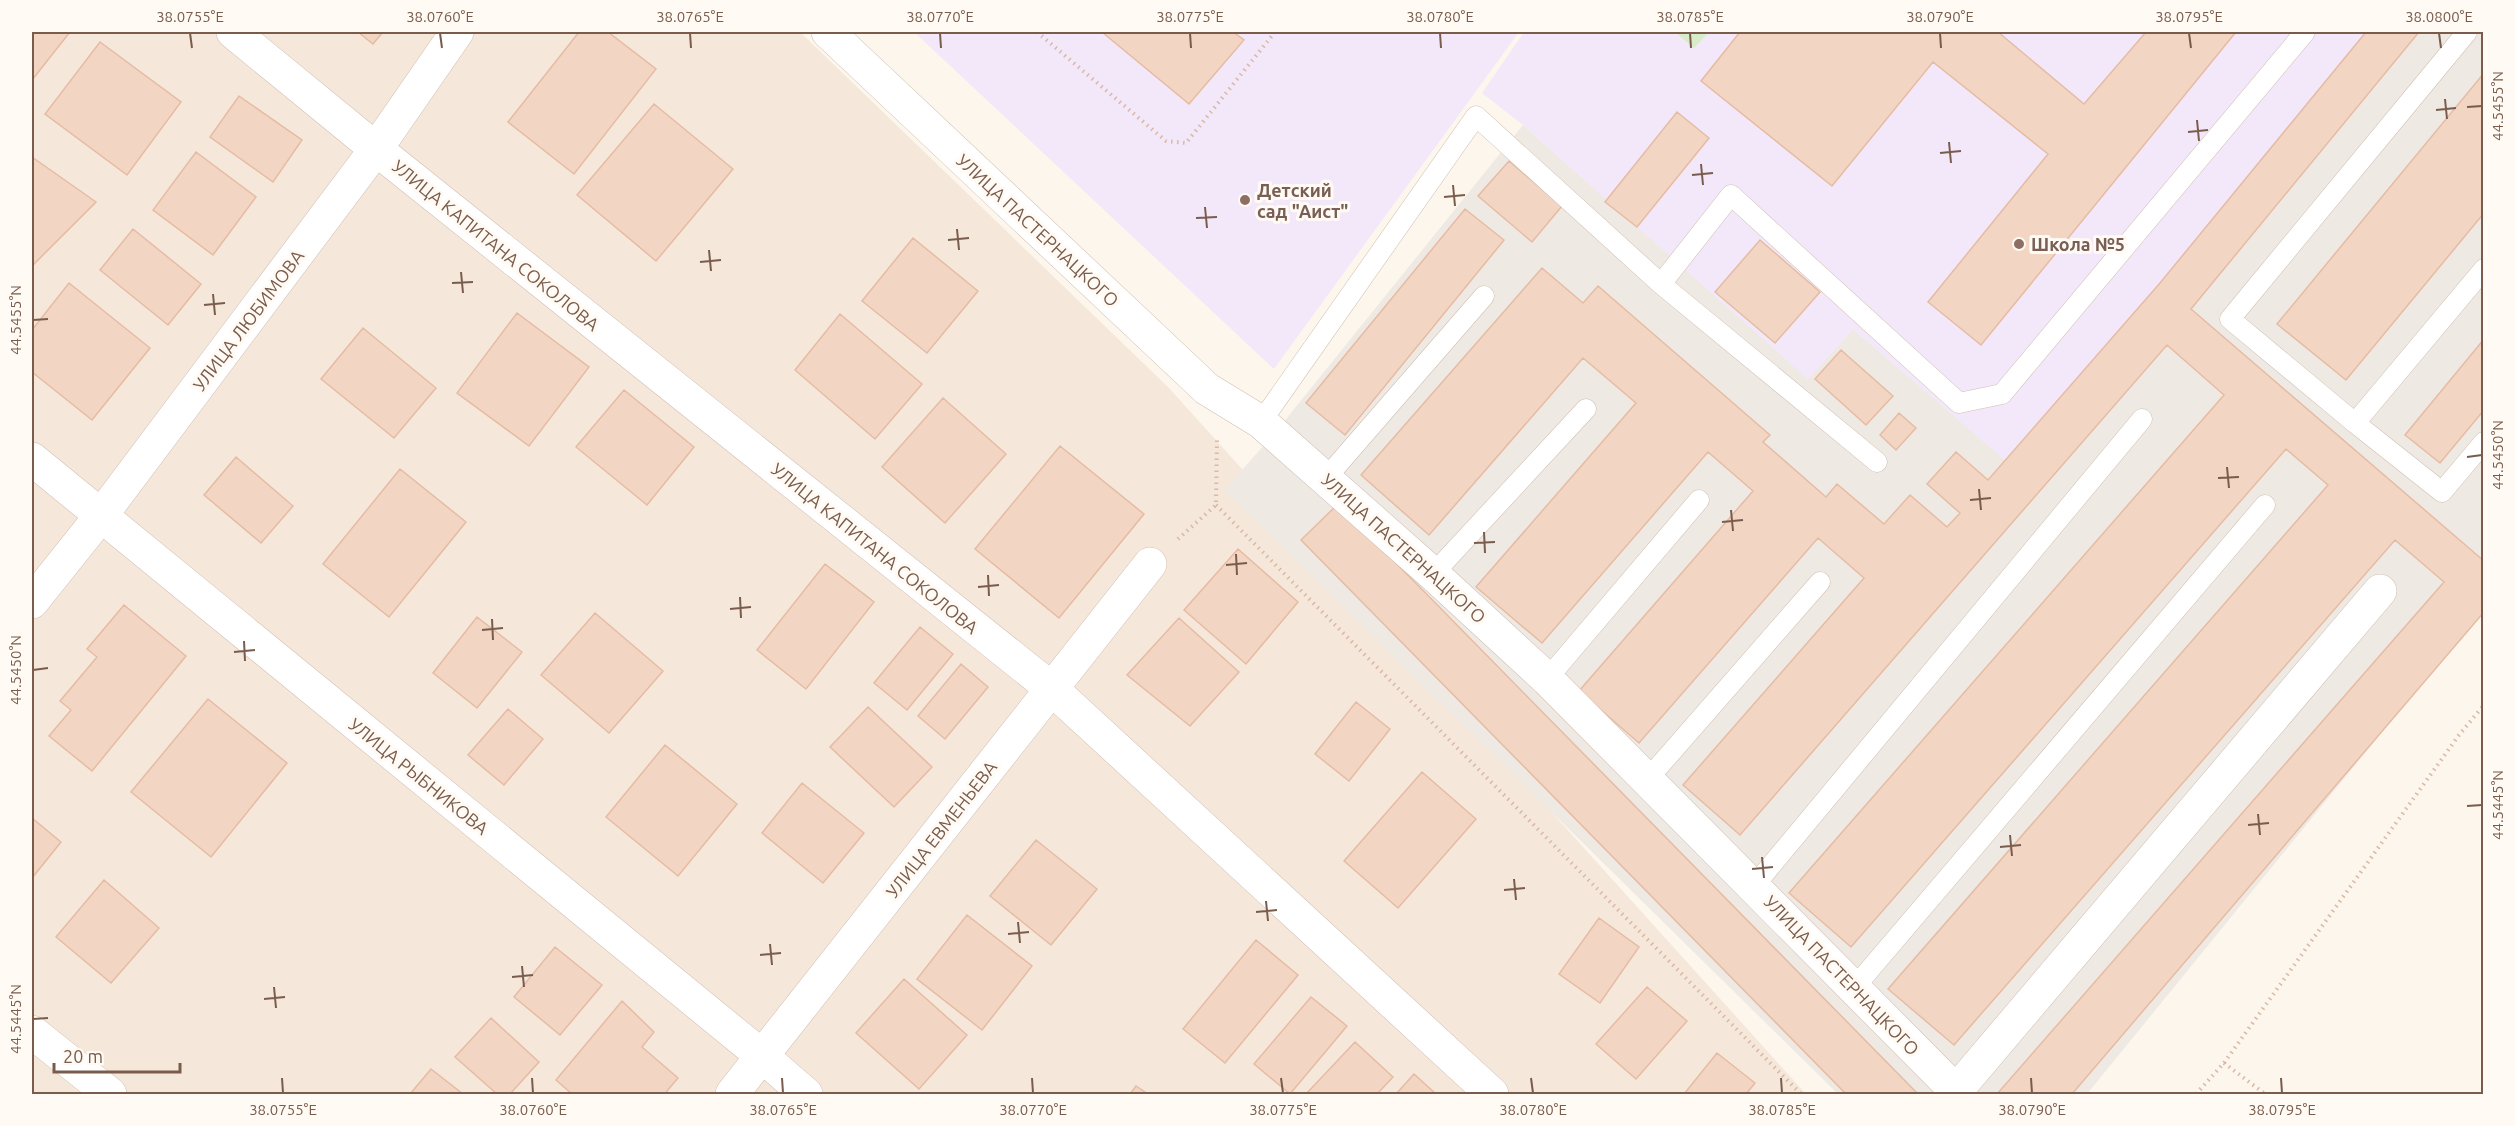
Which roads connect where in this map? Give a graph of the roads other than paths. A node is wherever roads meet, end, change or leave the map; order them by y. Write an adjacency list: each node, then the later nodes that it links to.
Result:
1 (233, 32): 6 (street, УЛИЦА КАПИТАНА СОКОЛОВА)
2 (457, 32): 6 (street, УЛИЦА ЛЮБИМОВА)
3 (828, 32): 12 (street, УЛИЦА ПАСТЕРНАЦКОГО)
4 (2305, 32): 8 (lane)
5 (2467, 32): 13 (lane)
6 (376, 149): 20 (street, УЛИЦА ЛЮБИМОВА); 27 (street, УЛИЦА КАПИТАНА СОКОЛОВА)
7 (2484, 269): 13 (lane)
8 (1661, 284): 12 (lane); 16 (lane)
9 (1484, 296): 17 (lane)
10 (1586, 409): 22 (lane)
11 (2142, 419): 29 (lane)
12 (1261, 422): 17 (street, УЛИЦА ПАСТЕРНАЦКОГО)
13 (2355, 423): 14 (lane)
14 (2484, 442)
15 (32, 459): 20 (street, УЛИЦА РЫБНИКОВА)
16 (1877, 462)
17 (1326, 478): 22 (street, УЛИЦА ПАСТЕРНАЦКОГО)
18 (1699, 500): 26 (lane)
19 (2265, 505): 30 (lane)
20 (100, 517): 25 (street, УЛИЦА ЛЮБИМОВА); 32 (street, УЛИЦА РЫБНИКОВА)
21 (1150, 564): 27 (street, УЛИЦА ЕВМЕНЬЕВА)
22 (1433, 574): 26 (street, УЛИЦА ПАСТЕРНАЦКОГО)
23 (1820, 582): 28 (lane)
24 (2380, 591): 33 (street)
25 (32, 602)
26 (1547, 679): 28 (street, УЛИЦА ПАСТЕРНАЦКОГО)
27 (1052, 689): 32 (street, УЛИЦА ЕВМЕНЬЕВА); 37 (street, УЛИЦА КАПИТАНА СОКОЛОВА)
28 (1647, 780): 29 (street, УЛИЦА ПАСТЕРНАЦКОГО)
29 (1754, 886): 30 (street, УЛИЦА ПАСТЕРНАЦКОГО)
30 (1854, 988): 33 (street, УЛИЦА ПАСТЕРНАЦКОГО)
31 (32, 1032): 34 (street)
32 (762, 1056): 35 (street, УЛИЦА ЕВМЕНЬЕВА); 36 (street, УЛИЦА РЫБНИКОВА)
33 (1955, 1093)
34 (110, 1095)
35 (732, 1095)
36 (806, 1095)
37 (1492, 1095)

